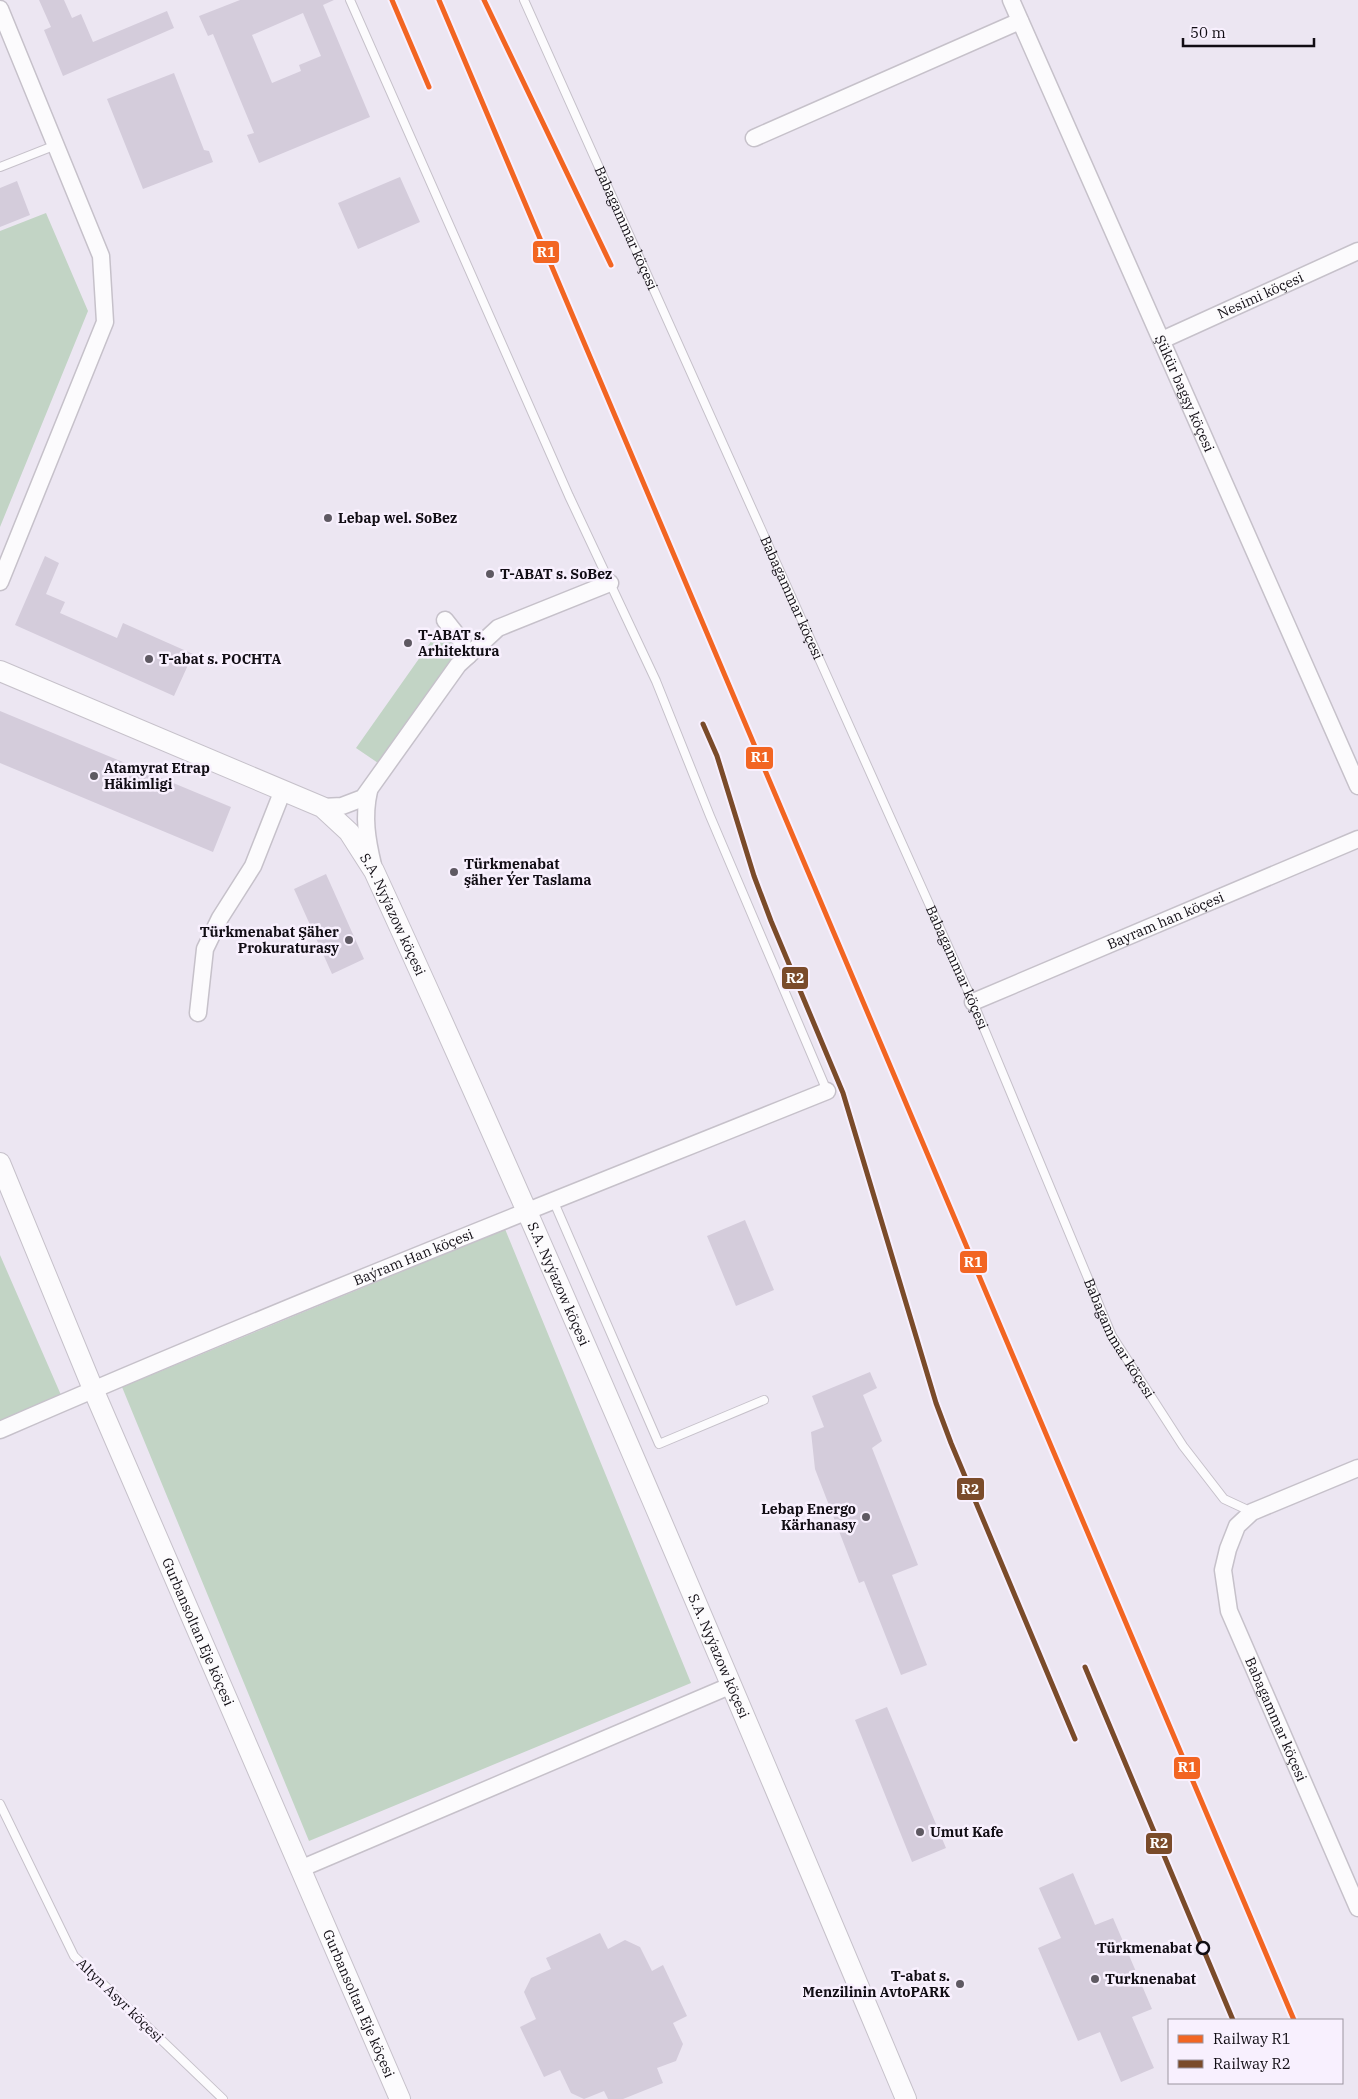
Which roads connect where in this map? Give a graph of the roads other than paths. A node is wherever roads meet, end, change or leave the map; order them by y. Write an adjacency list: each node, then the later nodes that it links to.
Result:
1 (350, 0): 12 (lane)
2 (524, 0): 22 (lane, Babagammar köçesi)
3 (1010, 0): 5 (street, Şükür bagşy köçesi)
4 (0, 9): 7 (street)
5 (1020, 20): 6 (street); 10 (street, Şükür bagşy köçesi)
6 (754, 138)
7 (56, 145): 8 (lane); 11 (street)
8 (0, 167)
9 (1358, 251): 10 (street, Nesimi köçesi)
10 (1162, 340): 16 (street, Şükür bagşy köçesi)
11 (0, 582)
12 (610, 583): 14 (street); 24 (lane)
13 (445, 620): 14 (street)
14 (468, 656): 18 (street)
15 (0, 671): 17 (street, S.A. Nyýazow köçesi)
16 (1358, 786)
17 (282, 790): 19 (street, S.A. Nyýazow köçesi); 23 (street)
18 (369, 791): 19 (street); 21 (street)
19 (322, 807): 21 (street, S.A. Nyýazow köçesi)
20 (1358, 839): 22 (street, Bayram han köçesi)
21 (374, 871): 27 (street, S.A. Nyýazow köçesi)
22 (973, 1002): 32 (lane, Babagammar köçesi)
23 (198, 1013)
24 (827, 1091): 26 (street, Baýram Han köçesi)
25 (0, 1163): 28 (street, Gurbansoltan Eje köçesi)
26 (553, 1200): 27 (street, Baýram Han köçesi); 29 (lane)
27 (527, 1211): 28 (street, Baýram Han köçesi); 33 (street, S.A. Nyýazow köçesi)
28 (93, 1389): 30 (street, Baýram Han köçesi); 35 (street, Gurbansoltan Eje köçesi)
29 (764, 1400)
30 (0, 1430)
31 (1358, 1468): 32 (street)
32 (1252, 1512): 36 (street, Babagammar köçesi)
33 (732, 1685): 35 (street); 39 (street, S.A. Nyýazow köçesi)
34 (0, 1804): 37 (lane, Altyn Asyr köçesi)
35 (300, 1869): 38 (street, Gurbansoltan Eje köçesi)
36 (1358, 1908)
37 (223, 2099)
38 (400, 2099)
39 (906, 2099)

